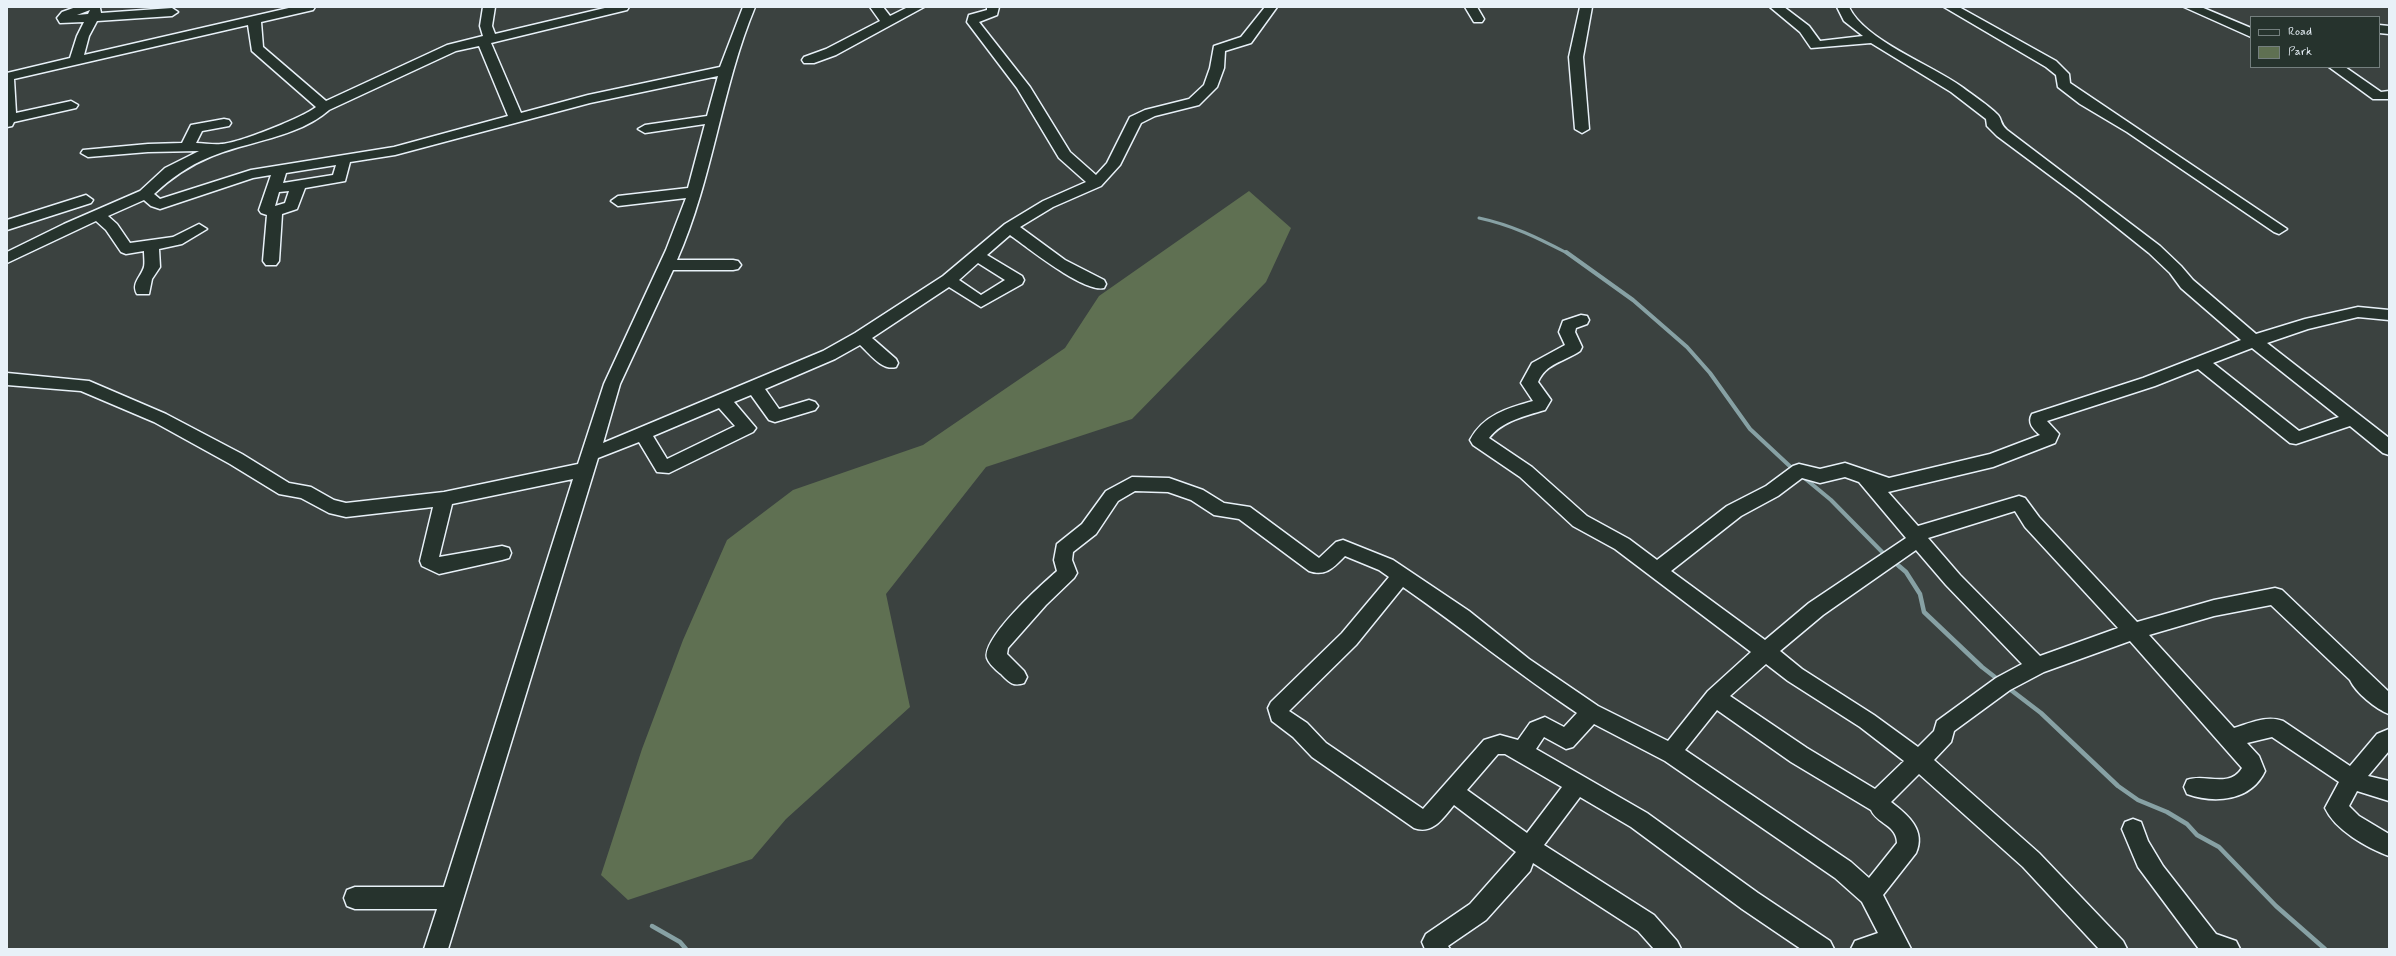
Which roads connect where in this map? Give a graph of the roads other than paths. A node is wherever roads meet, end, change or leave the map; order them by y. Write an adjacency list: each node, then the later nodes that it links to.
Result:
1 (99, 7): 17 (street)
2 (308, 7): 18 (street)
3 (489, 7): 23 (street)
4 (623, 7): 23 (street)
5 (749, 7): 28 (street)
6 (876, 7): 20 (street)
7 (918, 7): 20 (street)
8 (993, 7): 45 (street)
9 (1271, 7): 45 (street)
10 (1471, 7): 19 (street)
11 (1586, 7): 38 (street)
12 (1776, 7): 24 (street)
13 (1843, 7): 24 (street)
14 (1950, 7): 56 (street)
15 (2190, 7): 22 (street)
16 (173, 9): 17 (street); 21 (street)
17 (90, 13): 25 (street)
18 (250, 16): 21 (street); 33 (street)
19 (1478, 19)
20 (888, 22): 26 (street)
21 (163, 32): 25 (street)
22 (2250, 33)
23 (486, 40): 33 (street); 34 (street)
24 (1875, 40): 70 (street)
25 (76, 60): 29 (street)
26 (810, 60)
27 (2338, 68): 30 (street)
28 (726, 70): 34 (street); 35 (street)
29 (7, 78): 36 (street)
30 (2383, 95): 32 (street)
31 (71, 105): 36 (street)
32 (2389, 106)
33 (324, 107): 41 (street)
34 (516, 119): 43 (street)
35 (713, 119): 37 (street); 48 (street)
36 (7, 122): 39 (street)
37 (645, 129)
38 (1582, 129)
39 (7, 136)
40 (187, 148): 41 (street); 41 (street); 42 (street)
41 (217, 148): 49 (street)
42 (88, 153)
43 (344, 159): 44 (street); 46 (street)
44 (280, 168): 47 (street); 49 (street)
45 (1096, 183): 55 (street)
46 (298, 186): 47 (street); 52 (street)
47 (273, 189): 52 (street)
48 (694, 192): 51 (street); 62 (street)
49 (145, 194): 53 (street)
50 (86, 200): 54 (street)
51 (618, 201)
52 (275, 211): 61 (street)
53 (99, 214): 58 (street); 60 (street)
54 (7, 225)
55 (1010, 227): 59 (street); 65 (street)
56 (2279, 228)
57 (199, 229): 58 (street)
58 (151, 245): 66 (street)
59 (977, 256): 64 (street); 64 (street)
60 (7, 258)
61 (271, 261)
62 (667, 265): 63 (street); 82 (street)
63 (733, 265)
64 (949, 280): 69 (street)
65 (1098, 284)
66 (143, 290)
67 (2389, 315): 70 (street)
68 (1581, 320): 87 (street)
69 (861, 337): 71 (street); 74 (street)
70 (2254, 341): 72 (street); 78 (street)
71 (890, 363)
72 (2201, 364): 78 (street); 83 (street)
73 (7, 379): 84 (street)
74 (754, 386): 75 (street); 77 (street)
75 (721, 399): 79 (street); 80 (street)
76 (809, 406): 77 (street)
77 (775, 416): 79 (street)
78 (2353, 419): 81 (street)
79 (746, 428): 80 (street)
80 (643, 433): 82 (street)
81 (2389, 448)
82 (586, 462): 84 (street); 112 (street)
83 (1864, 477): 85 (street); 87 (street)
84 (444, 500): 86 (street)
85 (1915, 537): 89 (street); 90 (street); 91 (street)
86 (502, 553)
87 (1657, 571): 90 (street)
88 (1401, 576): 92 (street); 95 (street); 104 (street)
89 (2133, 630): 91 (street); 94 (street); 97 (street)
90 (1764, 653): 93 (street); 100 (street)
91 (2037, 666): 100 (street)
92 (1017, 677)
93 (1715, 697): 99 (street); 106 (street)
94 (2389, 705)
95 (1591, 712): 98 (street); 99 (street)
96 (2389, 738): 101 (street)
97 (2229, 739): 101 (street); 103 (street)
98 (1526, 754): 102 (street); 104 (street)
99 (1673, 754): 110 (street)
100 (1920, 761): 106 (street); 120 (street)
101 (2352, 780): 105 (street); 108 (street)
102 (1576, 785): 109 (street); 118 (street)
103 (2195, 786)
104 (1452, 791): 109 (street)
105 (2389, 791)
106 (1879, 803): 110 (street)
107 (2133, 829): 114 (street)
108 (2389, 846)
109 (1529, 848): 116 (street); 117 (street)
110 (1870, 894): 113 (street)
111 (354, 898): 112 (street)
112 (453, 898): 115 (street)
113 (1896, 944): 119 (street)
114 (2213, 948)
115 (436, 949)
116 (1438, 949)
117 (1669, 949)
118 (1822, 949)
119 (1863, 949)
120 (2115, 949)

